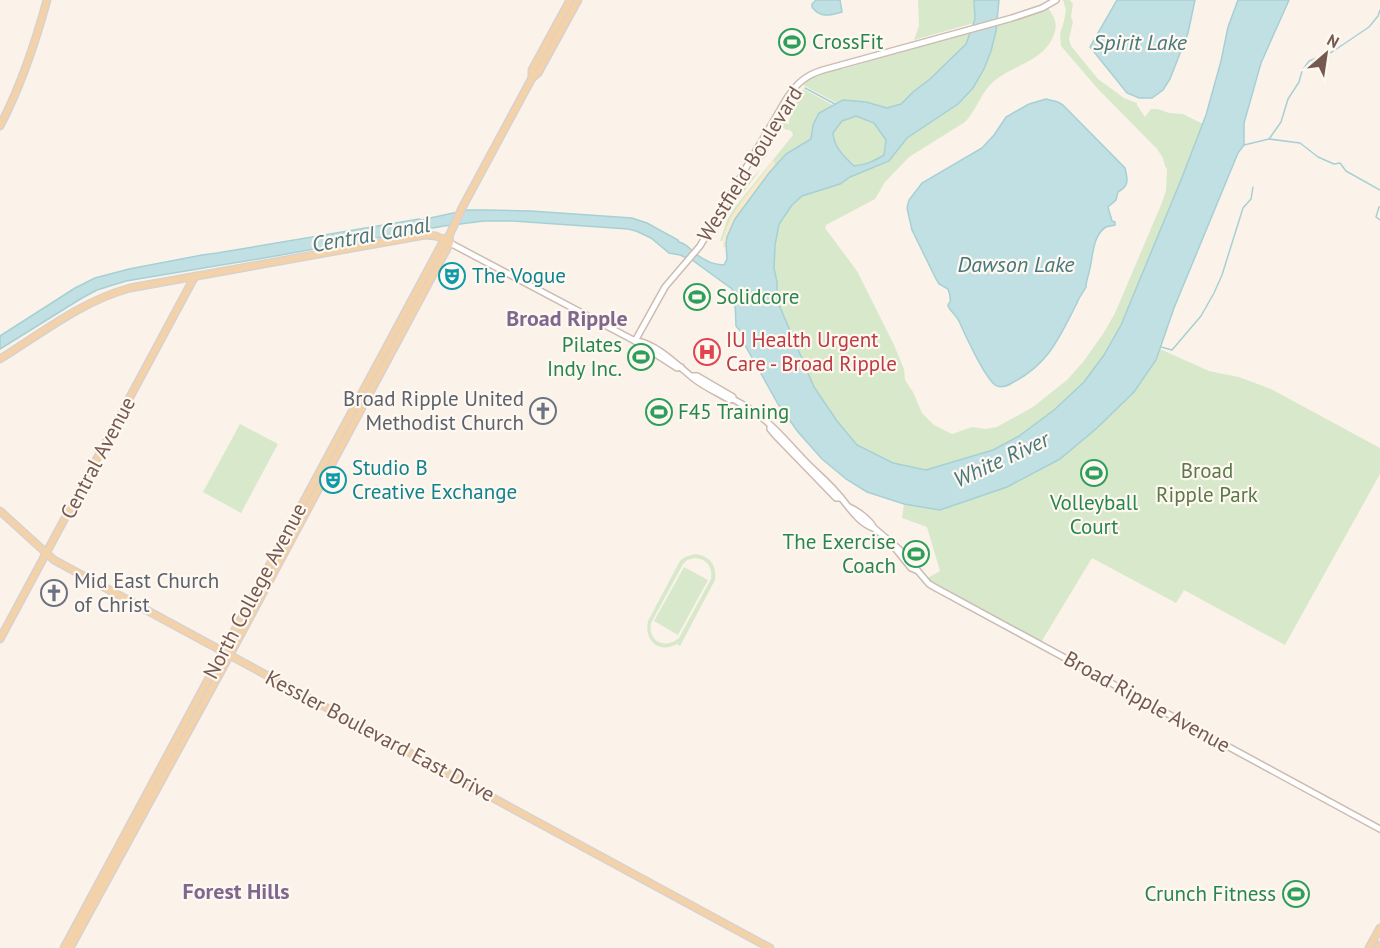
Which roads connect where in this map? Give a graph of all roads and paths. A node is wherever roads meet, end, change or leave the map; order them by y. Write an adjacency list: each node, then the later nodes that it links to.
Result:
1 (47, 0): 6 (main road)
2 (570, 0): 5 (main road, North College Avenue)
3 (578, 0): 5 (main road, North College Avenue)
4 (1056, 0): 9 (street, Westfield Boulevard)
5 (532, 78): 7 (main road, North College Avenue)
6 (0, 126)
7 (449, 237): 8 (main road); 9 (street, Broad Ripple Avenue); 14 (main road, North College Avenue)
8 (195, 276): 10 (main road); 12 (main road, Central Avenue)
9 (635, 341): 15 (street, Broad Ripple Avenue)
10 (0, 359)
11 (0, 511): 12 (main road, Kessler Boulevard East Drive)
12 (46, 554): 13 (main road, Central Avenue); 14 (main road, Kessler Boulevard East Drive)
13 (0, 639)
14 (226, 653): 17 (main road, North College Avenue); 18 (main road, North College Avenue); 19 (main road, Kessler Boulevard East Drive)
15 (1380, 829)
16 (1380, 928): 20 (main road)
17 (64, 948)
18 (70, 948)
19 (770, 948)
20 (1369, 948)

